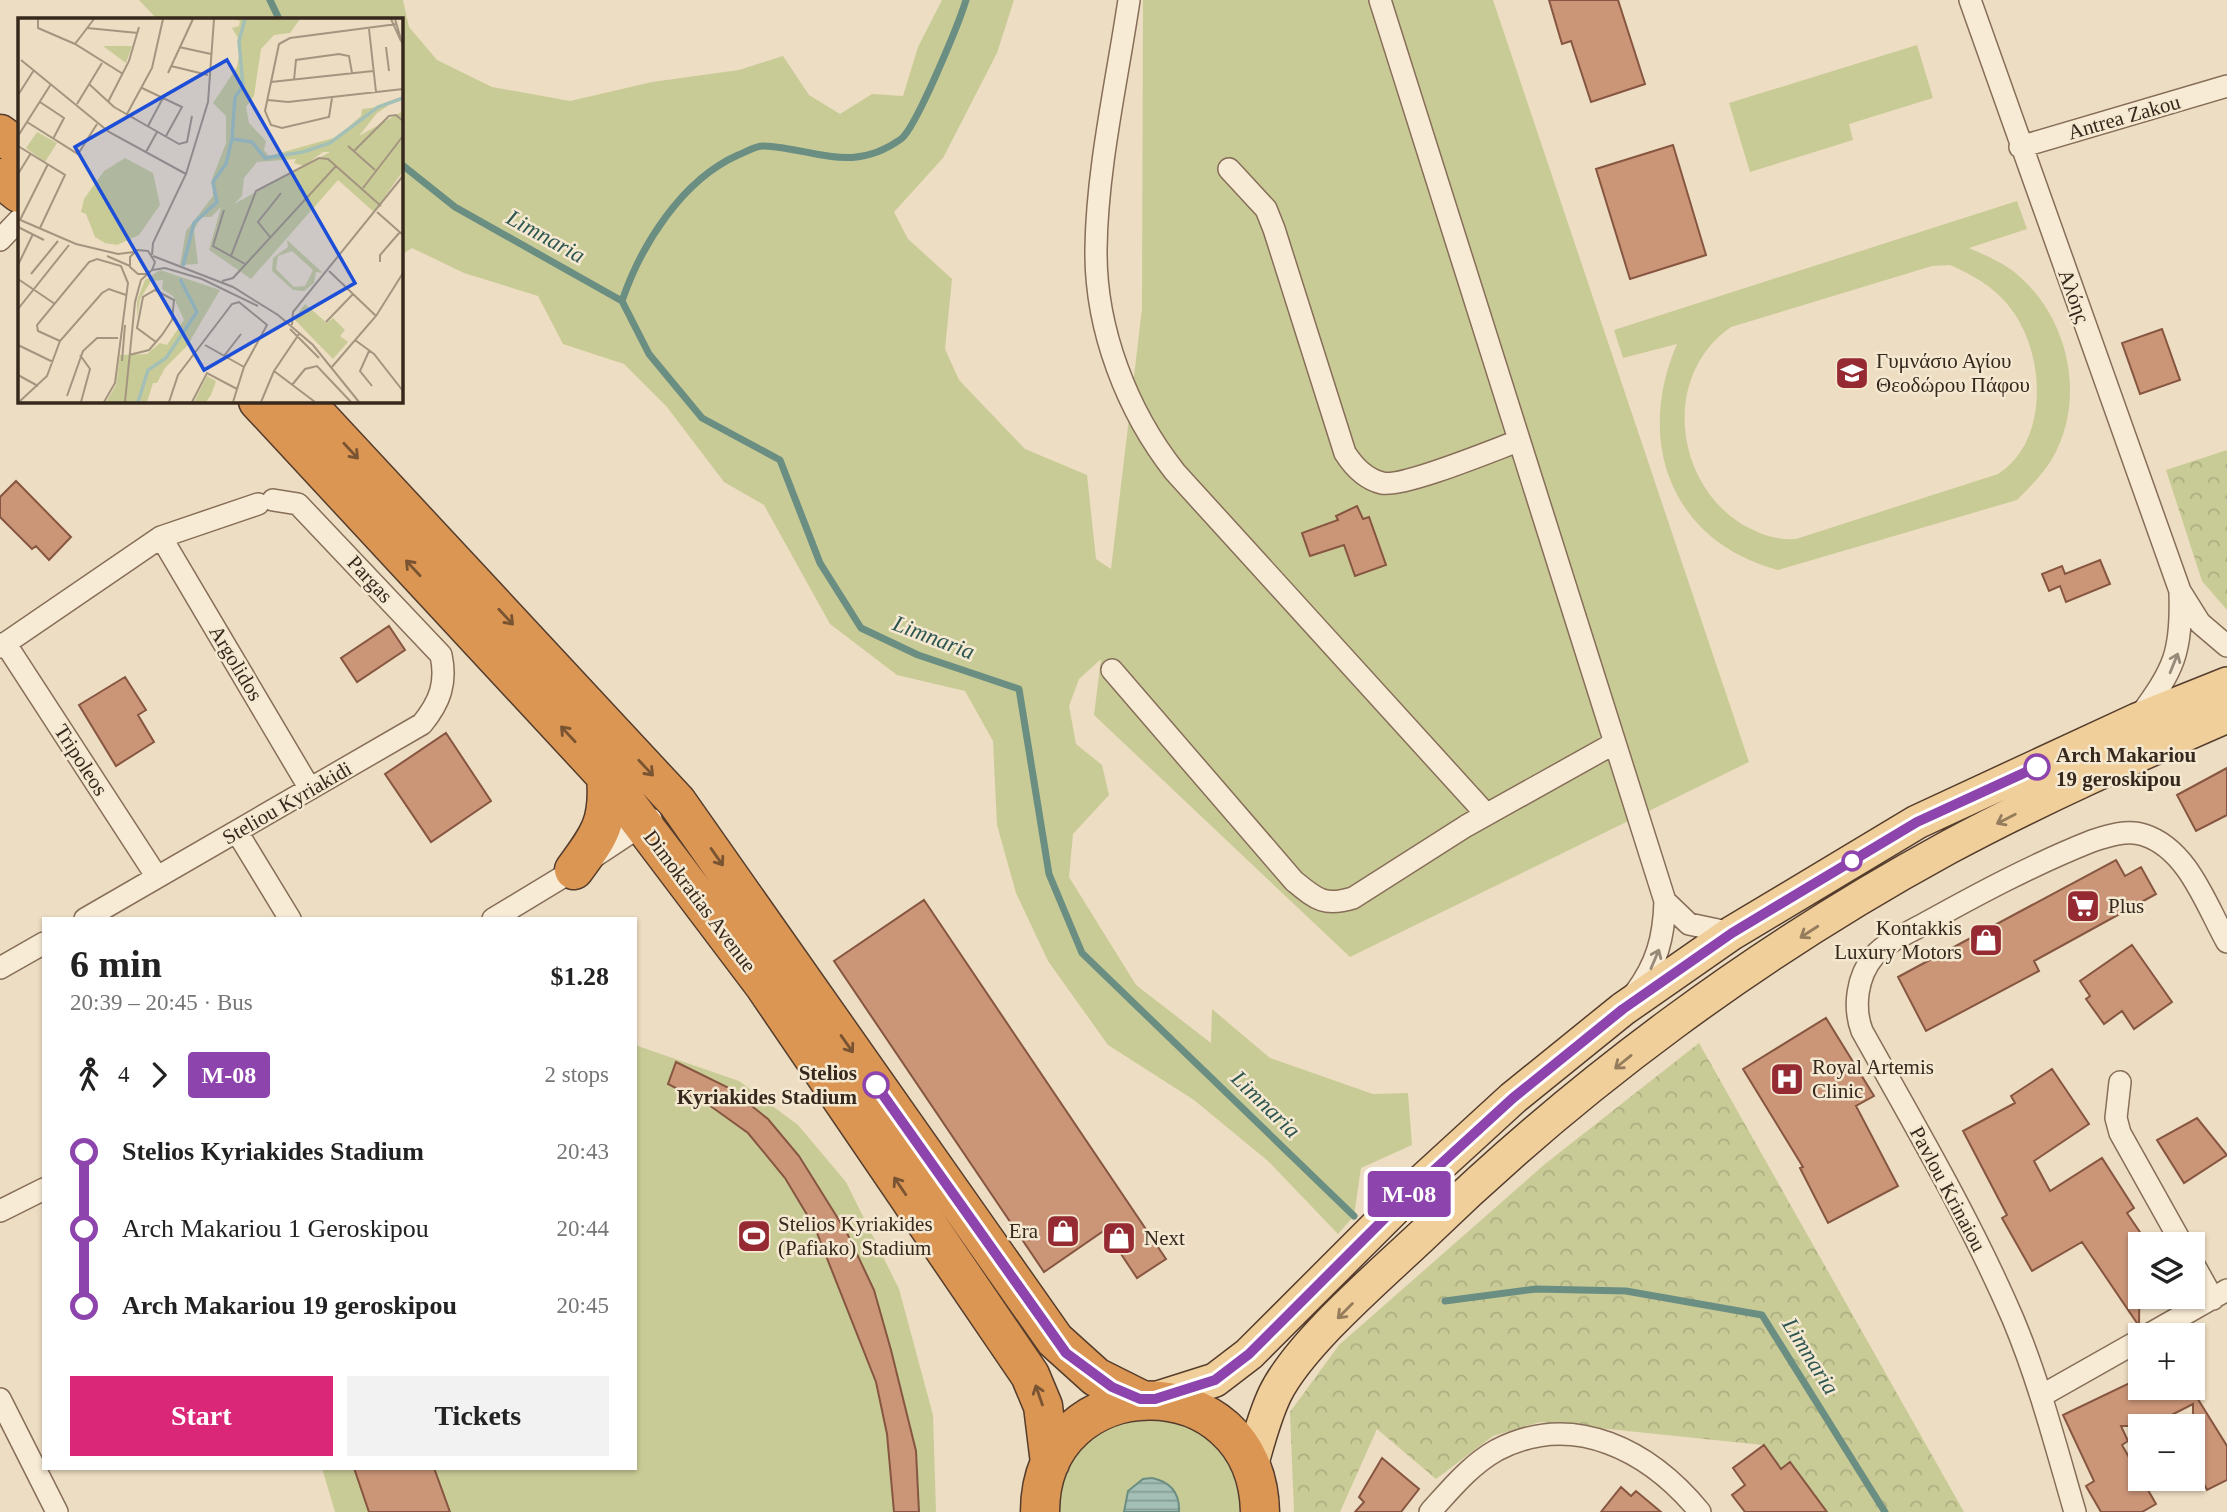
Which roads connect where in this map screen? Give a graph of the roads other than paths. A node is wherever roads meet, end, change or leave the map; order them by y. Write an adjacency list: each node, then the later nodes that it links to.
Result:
1 (1129, 0): 29 (street)
2 (1380, 0): 15 (street)
3 (1970, 0): 7 (street, Αλόης)
4 (2227, 86): 7 (street, Antrea Zakou)
5 (0, 134): 6 (highway)
6 (18, 147)
7 (2020, 147): 17 (street, Αλόης)
8 (1230, 169): 15 (street)
9 (0, 178): 10 (highway)
10 (18, 192)
11 (18, 221): 12 (street)
12 (0, 240)
13 (259, 402): 26 (highway, Dimokratias Avenue, one-way to 13)
14 (305, 402): 28 (highway, Dimokratias Avenue, one-way to 28)
15 (1518, 441): 25 (street)
16 (161, 537): 18 (street); 20 (street, Pargas); 27 (street, Argolidos)
17 (2180, 591): 19 (street, Αλόης); 24 (street, Αλόης, one-way to 17)
18 (3, 645): 33 (street, Tripoleos)
19 (2227, 646)
20 (441, 655): 27 (street, Steliou Kyriakidi)
21 (1112, 670): 29 (street)
22 (2227, 684): 24 (main road)
23 (2227, 716): 55 (main road, one-way to 55)
24 (2137, 720): 38 (main road)
25 (1614, 744): 29 (street); 34 (street)
26 (607, 776): 30 (highway, Dimokratias Avenue); 32 (highway)
27 (310, 789): 31 (street, Steliou Kyriakidi)
28 (677, 802): 30 (street); 53 (highway, Dimokratias Avenue, one-way to 53)
29 (1486, 814)
30 (643, 824): 32 (street); 54 (highway, Dimokratias Avenue, one-way to 30)
31 (237, 832): 33 (street, Steliou Kyriakidi); 36 (street)
32 (574, 870): 37 (street)
33 (157, 877): 35 (street, Steliou Kyriakidi)
34 (1665, 901): 38 (street); 42 (street, one-way to 34)
35 (88, 917)
36 (289, 917)
37 (496, 917)
38 (1732, 933): 42 (main road)
39 (2227, 942): 51 (street, Pavlou Krinaiou)
40 (42, 944): 41 (street)
41 (0, 968)
42 (1623, 1009): 53 (main road)
43 (2120, 1082): 46 (street)
44 (42, 1190): 45 (street)
45 (0, 1211)
46 (2175, 1232)
47 (2205, 1277): 48 (street)
48 (2220, 1294): 49 (street)
49 (2169, 1323)
50 (2128, 1347): 51 (street)
51 (2041, 1396): 61 (street, Pavlou Krinaiou)
52 (0, 1399): 56 (street)
53 (1147, 1399): 54 (highway); 55 (highway, Dimokratias Avenue)
54 (1050, 1462): 57 (highway)
55 (1251, 1466): 58 (highway)
56 (57, 1512)
57 (1040, 1512)
58 (1260, 1512)
59 (1430, 1512): 60 (street)
60 (1700, 1512)
61 (2075, 1512)

